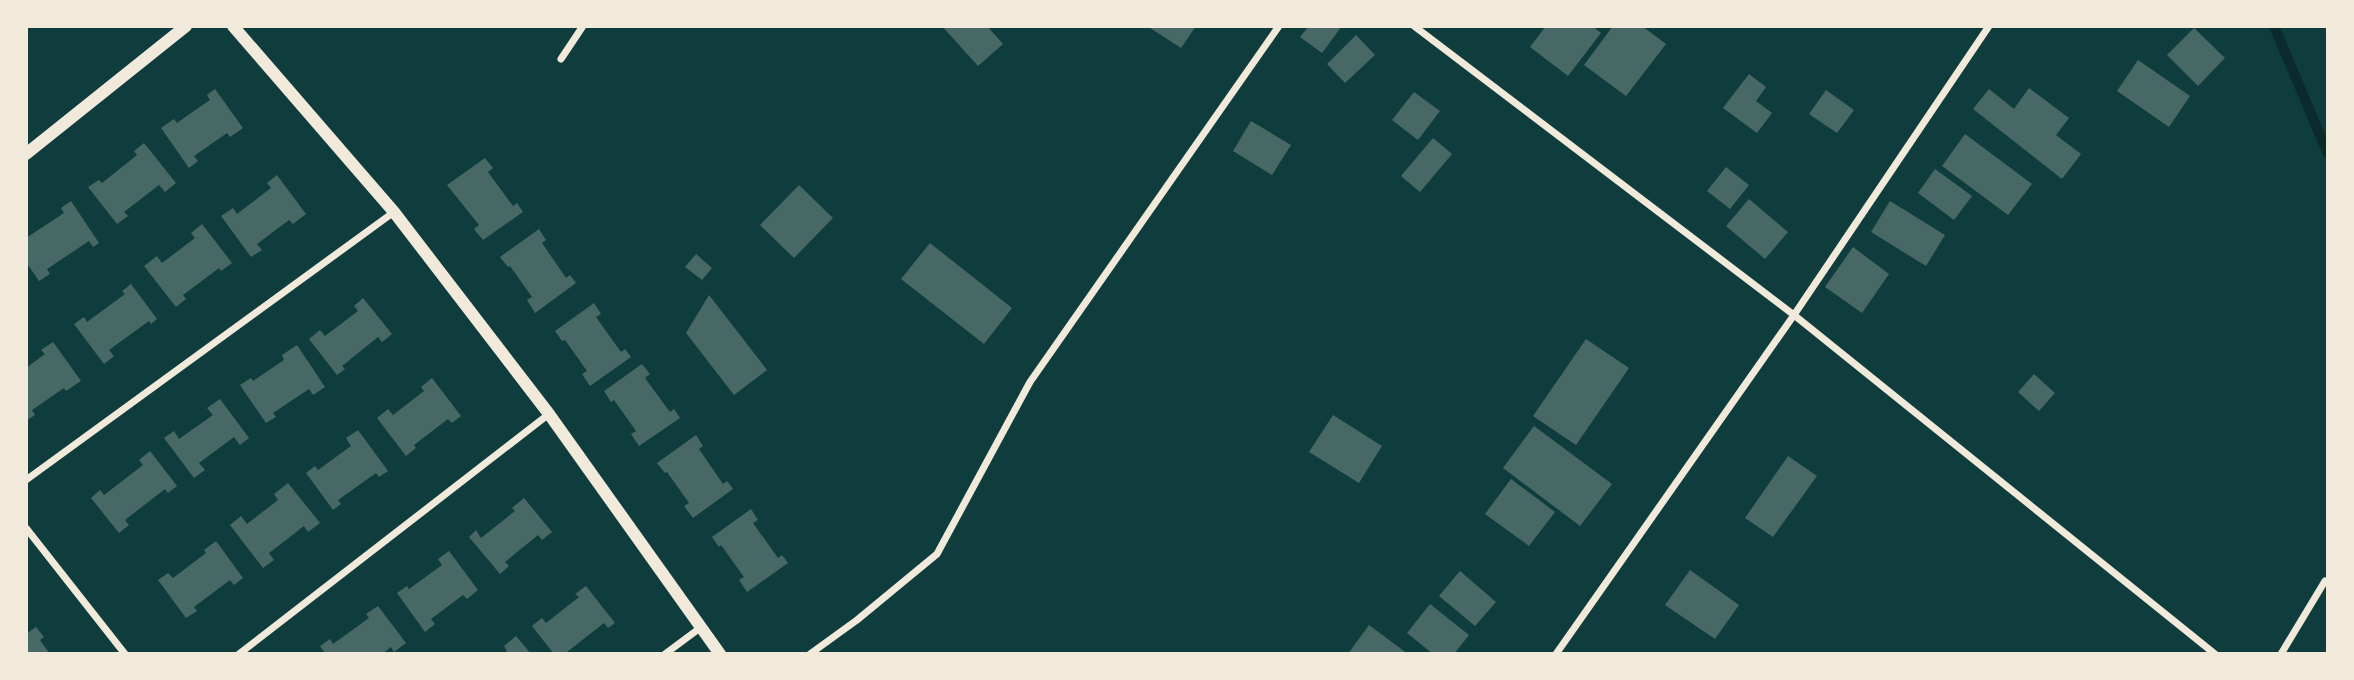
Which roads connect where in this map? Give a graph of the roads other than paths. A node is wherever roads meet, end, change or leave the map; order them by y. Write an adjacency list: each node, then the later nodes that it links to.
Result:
1 (186, 26): 8 (street)
2 (233, 26): 9 (street)
3 (583, 26): 7 (street)
4 (1279, 26): 20 (street)
5 (1414, 26): 10 (street)
6 (1989, 26): 10 (street)
7 (561, 59)
8 (26, 154)
9 (394, 212): 11 (street); 12 (street)
10 (1794, 315): 21 (street); 22 (street)
11 (550, 414): 15 (street); 17 (street)
12 (26, 480)
13 (26, 528): 16 (street)
14 (2325, 581): 23 (street)
15 (700, 628): 18 (street); 19 (street)
16 (125, 654)
17 (239, 654)
18 (665, 654)
19 (720, 654)
20 (810, 654)
21 (1556, 654)
22 (2215, 654)
23 (2281, 654)

